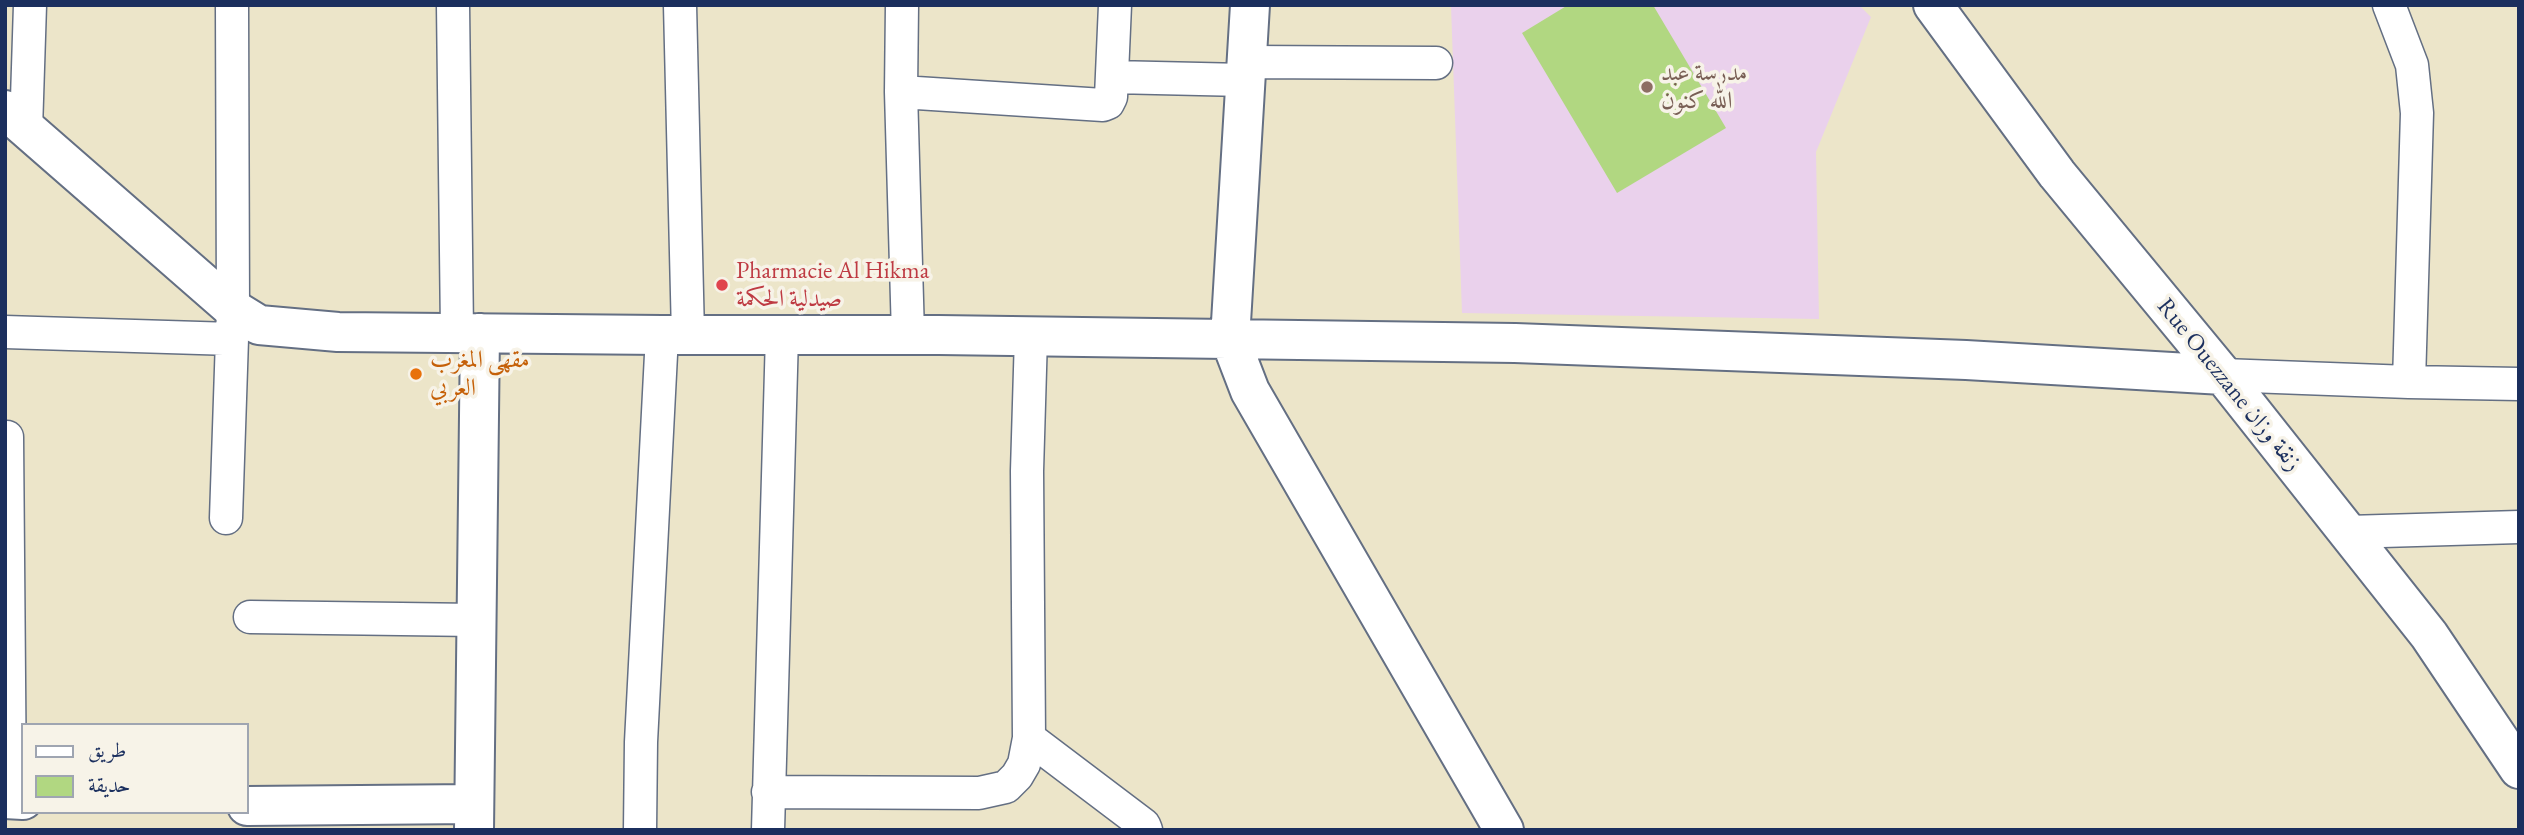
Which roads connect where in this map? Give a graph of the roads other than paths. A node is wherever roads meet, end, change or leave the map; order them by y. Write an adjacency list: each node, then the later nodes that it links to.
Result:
1 (30, 5): 14 (street)
2 (232, 5): 15 (street)
3 (453, 5): 17 (street)
4 (680, 5): 18 (street)
5 (902, 5): 13 (street)
6 (1115, 5): 12 (street)
7 (1250, 5): 11 (street)
8 (1933, 5): 23 (street, Rue Ouezzane زنقة وزان)
9 (2389, 5): 24 (street)
10 (1436, 63): 11 (street)
11 (1245, 71): 12 (street); 22 (street)
12 (1112, 77): 13 (street)
13 (901, 92): 20 (street)
14 (16, 120): 15 (street)
15 (233, 324): 16 (street); 17 (street); 27 (street)
16 (5, 332)
17 (469, 332): 18 (street); 31 (street)
18 (675, 335): 19 (street); 38 (street)
19 (782, 335): 20 (street); 34 (street)
20 (908, 335): 21 (street)
21 (1031, 336): 22 (street); 32 (street)
22 (1230, 339): 23 (street); 41 (street)
23 (2223, 375): 24 (street); 29 (street, Rue Ouezzane زنقة وزان)
24 (2409, 382): 25 (street)
25 (2519, 384)
26 (7, 437): 35 (street)
27 (226, 518)
28 (2519, 527): 29 (street)
29 (2348, 532): 33 (street, Rue Ouezzane زنقة وزان)
30 (250, 617): 31 (street)
31 (476, 620): 37 (street)
32 (1030, 738): 34 (street); 40 (street)
33 (2519, 769)
34 (768, 792): 39 (street)
35 (13, 800)
36 (248, 806): 37 (street)
37 (474, 817)
38 (640, 830)
39 (768, 830)
40 (1146, 830)
41 (1504, 830)

